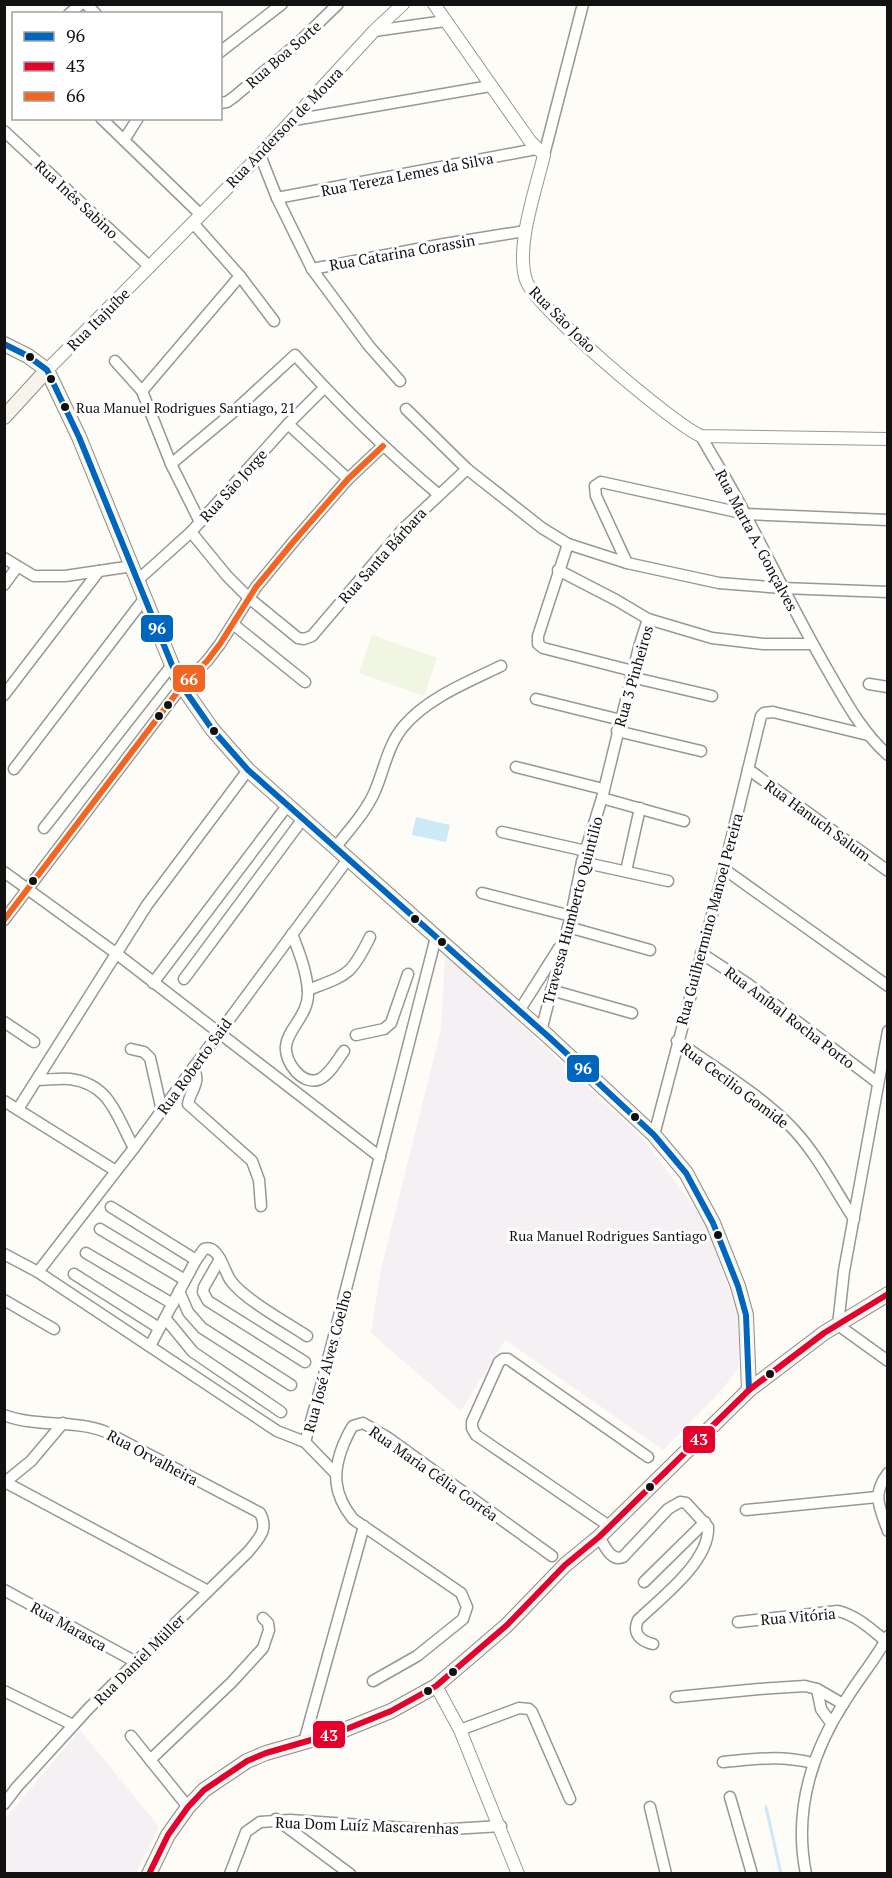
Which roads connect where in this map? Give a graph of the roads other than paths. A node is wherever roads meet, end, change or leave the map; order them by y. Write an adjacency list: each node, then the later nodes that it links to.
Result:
1 (282, 4): 8 (street)
2 (338, 4): 10 (street, Rua Boa Sorte)
3 (403, 4): 7 (street, Rua Anderson de Moura)
4 (434, 4): 6 (street)
5 (583, 4): 16 (street)
6 (445, 21): 7 (street); 9 (street)
7 (374, 32): 13 (street, Rua Anderson de Moura)
8 (222, 50)
9 (490, 86): 13 (street); 16 (street)
10 (224, 103)
11 (103, 120): 15 (street)
12 (137, 120): 15 (street)
13 (294, 120): 17 (street, Rua Anderson de Moura)
14 (4, 131): 21 (street, Rua Inês Sabino)
15 (124, 140): 19 (street)
16 (540, 152): 18 (street, Rua Tereza Lemes da Silva); 20 (street, Rua São João)
17 (260, 155): 18 (street); 19 (street, Rua Anderson de Moura)
18 (277, 198): 22 (street)
19 (197, 218): 21 (street, Rua Itajuíbe); 23 (street)
20 (525, 231): 22 (street, Rua Catarina Corassin); 34 (street, Rua São João)
21 (150, 267): 27 (street, Rua Itajuíbe)
22 (312, 269): 28 (street, Rua Catarina Corassin)
23 (240, 276): 24 (street); 30 (street)
24 (274, 321)
25 (7, 348): 27 (main road)
26 (115, 361): 30 (street)
27 (47, 370): 32 (main road, Rua Itajuíbe); 51 (main road)
28 (400, 381)
29 (324, 388): 33 (street, Rua São Jorge); 36 (street); 37 (street)
30 (142, 391): 37 (street)
31 (406, 409): 38 (street)
32 (4, 417)
33 (288, 424): 39 (street); 43 (street, Rua São Jorge)
34 (701, 436): 35 (street); 41 (street, Rua Marta A. Gonçalves)
35 (888, 439)
36 (383, 446): 39 (street); 40 (street)
37 (171, 464): 43 (street)
38 (467, 469): 40 (street, Rua Santa Bárbara); 45 (street)
39 (348, 479): 55 (street)
40 (438, 494): 55 (street, Rua Santa Bárbara)
41 (746, 514): 42 (street); 47 (street); 53 (street, Rua Marta A. Gonçalves)
42 (888, 520)
43 (200, 522): 44 (street, Rua São Jorge)
44 (191, 532): 51 (street, Rua São Jorge); 55 (street)
45 (568, 544): 47 (street); 49 (street)
46 (4, 558): 48 (street)
47 (627, 563): 53 (street)
48 (17, 567): 50 (street); 52 (street)
49 (558, 570): 57 (street); 62 (street)
50 (99, 572): 51 (street); 67 (street)
51 (136, 573): 56 (main road)
52 (4, 585)
53 (782, 588): 54 (street); 59 (street, Rua Marta A. Gonçalves)
54 (888, 592)
55 (249, 598): 58 (street)
56 (144, 599): 60 (main road); 76 (street)
57 (648, 619): 59 (street, Rua 3 Pinheiros); 62 (street, Rua 3 Pinheiros)
58 (232, 624): 63 (street); 65 (street)
59 (812, 644): 71 (street, Rua Marta A. Gonçalves)
60 (172, 665): 65 (main road); 83 (street)
61 (501, 666): 85 (street)
62 (632, 674): 68 (street); 70 (street, Rua 3 Pinheiros)
63 (305, 682)
64 (869, 684): 66 (street)
65 (182, 686): 77 (main road); 94 (street)
66 (888, 687)
67 (4, 695)
68 (712, 696)
69 (536, 699): 70 (street)
70 (619, 725): 72 (street); 78 (street, Rua 3 Pinheiros)
71 (868, 735): 73 (street, Rua Marta A. Gonçalves); 75 (street, Rua Guilhermino Manoel Pereira)
72 (701, 751)
73 (888, 755)
74 (516, 767): 78 (street)
75 (748, 769): 89 (street, Rua Guilhermino Manoel Pereira); 91 (street, Rua Hanuch Salum)
76 (14, 770)
77 (248, 770): 79 (main road); 104 (street)
78 (602, 793): 80 (street); 86 (street, Travessa Humberto Quintilio)
79 (287, 806): 81 (main road); 107 (street)
80 (640, 808): 82 (street); 90 (street)
81 (302, 820): 85 (main road); 106 (street)
82 (684, 821)
83 (44, 828)
84 (502, 832): 86 (street)
85 (335, 848): 87 (main road)
86 (586, 851): 88 (street, Travessa Humberto Quintilio)
87 (348, 859): 98 (street, Rua Roberto Said); 100 (main road)
88 (582, 862): 90 (street); 97 (street, Travessa Humberto Quintilio)
89 (724, 869): 103 (street, Rua Guilhermino Manoel Pereira); 108 (street)
90 (626, 871): 93 (street)
91 (888, 871)
92 (4, 872): 94 (street)
93 (668, 882)
94 (28, 889): 96 (street); 104 (street)
95 (482, 893): 97 (street)
96 (4, 920)
97 (570, 921): 101 (street, Travessa Humberto Quintilio); 102 (street)
98 (292, 934): 109 (street); 118 (street, Rua Roberto Said)
99 (370, 937): 109 (street)
100 (436, 937): 111 (main road); 115 (street, Rua José Alves Coelho)
101 (565, 939): 110 (street, Travessa Humberto Quintilio); 111 (street)
102 (650, 950)
103 (701, 953): 120 (street, Rua Guilhermino Manoel Pereira); 126 (street, Rua Aníbal Rocha Porto)
104 (117, 954): 107 (street); 125 (street)
105 (408, 974): 114 (street)
106 (184, 978)
107 (153, 982): 118 (street)
108 (888, 986)
109 (308, 990): 123 (street)
110 (551, 990): 112 (street); 116 (street, Travessa Humberto Quintilio)
111 (519, 1011): 116 (main road)
112 (632, 1013)
113 (4, 1022): 121 (street)
114 (391, 1023): 115 (street); 119 (street)
115 (412, 1029): 132 (street, Rua José Alves Coelho)
116 (541, 1031): 130 (main road)
117 (888, 1031): 126 (street)
118 (219, 1032): 124 (street, Rua Roberto Said); 132 (street)
119 (356, 1035)
120 (677, 1041): 130 (street, Rua Guilhermino Manoel Pereira); 136 (street, Rua Cecilio Gomide)
121 (34, 1042)
122 (131, 1049): 129 (street)
123 (344, 1051)
124 (193, 1068): 129 (street, Rua Roberto Said); 134 (street)
125 (37, 1080): 128 (street); 131 (street)
126 (878, 1083): 136 (street)
127 (4, 1101): 128 (street)
128 (18, 1109): 133 (street)
129 (162, 1111): 131 (street, Rua Roberto Said)
130 (654, 1135): 156 (main road)
131 (134, 1148): 133 (street, Rua Roberto Said)
132 (380, 1157): 160 (street, Rua José Alves Coelho)
133 (116, 1171): 142 (street, Rua Roberto Said)
134 (261, 1206)
135 (111, 1207): 141 (street)
136 (854, 1219): 149 (street)
137 (99, 1228): 144 (street)
138 (86, 1253): 147 (street)
139 (4, 1254): 142 (street, Rua José Alves Coelho)
140 (220, 1259): 141 (street); 151 (street); 154 (street)
141 (196, 1260): 144 (street)
142 (38, 1272): 152 (street, Rua José Alves Coelho)
143 (74, 1274): 148 (street)
144 (182, 1286): 147 (street); 155 (street)
145 (888, 1294): 149 (main road)
146 (4, 1300): 150 (street)
147 (173, 1304): 148 (street)
148 (162, 1323): 152 (street); 157 (street)
149 (837, 1324): 153 (street); 156 (main road)
150 (54, 1329)
151 (307, 1336)
152 (150, 1346): 160 (street, Rua José Alves Coelho)
153 (888, 1360)
154 (305, 1362)
155 (291, 1385)
156 (749, 1390): 170 (main road)
157 (281, 1412)
158 (4, 1415): 159 (street, Rua Orvalheira)
159 (63, 1423): 164 (street); 167 (street, Rua Orvalheira)
160 (305, 1442): 162 (street)
161 (648, 1456): 170 (street)
162 (335, 1473): 169 (street, Rua Maria Célia Corrêa); 173 (street, Rua Maria Célia Corrêa)
163 (888, 1473): 165 (street)
164 (5, 1483): 176 (street)
165 (877, 1497): 166 (street); 171 (street)
166 (746, 1510)
167 (260, 1513): 176 (street, Rua Daniel Müller)
168 (705, 1522): 172 (street); 174 (street); 180 (street)
169 (364, 1526): 182 (street, Rua Maria Célia Corrêa); 192 (street)
170 (609, 1526): 172 (main road)
171 (888, 1531)
172 (598, 1537): 183 (main road)
173 (552, 1556)
174 (644, 1582)
175 (4, 1590): 181 (street, Rua Marasca)
176 (208, 1591): 181 (street, Rua Daniel Müller)
177 (263, 1618): 193 (street)
178 (738, 1622): 179 (street, Rua Vitória)
179 (887, 1640): 187 (street)
180 (653, 1644)
181 (134, 1661): 189 (street, Rua Daniel Müller)
182 (374, 1681)
183 (436, 1686): 190 (street); 192 (main road)
184 (817, 1689): 186 (street); 187 (street); 188 (street)
185 (4, 1691): 189 (street)
186 (676, 1697)
187 (843, 1704): 188 (street)
188 (831, 1723): 195 (street)
189 (73, 1725): 198 (street, Rua Daniel Müller)
190 (460, 1730): 197 (street); 202 (street)
191 (131, 1736): 193 (street)
192 (304, 1742): 199 (main road)
193 (150, 1760): 199 (street)
194 (723, 1762): 195 (street)
195 (813, 1763): 209 (street)
196 (730, 1797): 208 (street)
197 (570, 1799)
198 (4, 1804)
199 (188, 1807): 203 (main road)
200 (650, 1807): 207 (street)
201 (276, 1820): 202 (street, Rua Dom Luíz Mascarenhas); 204 (street, Rua Dom Luíz Mascarenhas); 205 (street)
202 (501, 1826): 206 (street)
203 (154, 1872)
204 (230, 1874)
205 (350, 1874)
206 (518, 1874)
207 (666, 1874)
208 (752, 1874)
209 (806, 1874)

